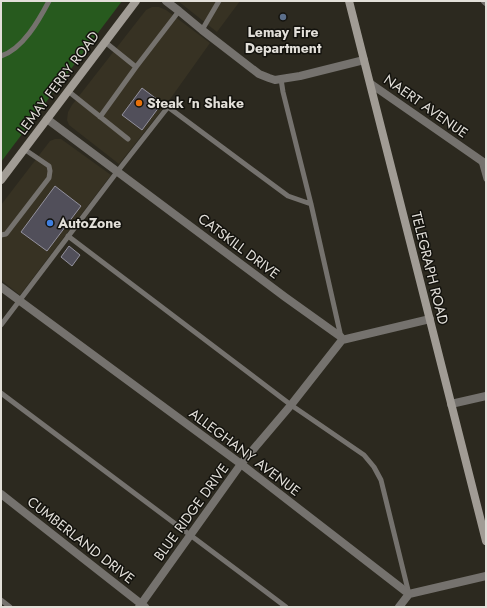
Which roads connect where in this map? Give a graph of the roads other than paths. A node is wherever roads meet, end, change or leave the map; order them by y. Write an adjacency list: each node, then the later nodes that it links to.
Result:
1 (49, 1): 9 (lane)
2 (136, 1): 8 (main road, LEMAY FERRY ROAD)
3 (166, 1): 6 (street)
4 (219, 1): 7 (lane)
5 (350, 1): 10 (main road, TELEGRAPH ROAD)
6 (180, 11): 7 (street); 11 (lane)
7 (202, 30): 12 (street)
8 (105, 42): 11 (lane); 14 (main road, LEMAY FERRY ROAD)
9 (1, 56)
10 (364, 60): 12 (street); 13 (main road, TELEGRAPH ROAD)
11 (136, 67): 15 (lane)
12 (281, 79): 23 (lane)
13 (370, 84): 19 (street, NAERT AVENUE); 28 (main road, TELEGRAPH ROAD)
14 (68, 92): 15 (lane); 16 (main road, LEMAY FERRY ROAD)
15 (100, 117): 17 (lane)
16 (47, 119): 18 (main road, LEMAY FERRY ROAD); 20 (street, CATSKILL DRIVE)
17 (128, 139)
18 (24, 149): 22 (main road, LEMAY FERRY ROAD); 24 (lane)
19 (483, 163): 21 (lane)
20 (117, 172): 23 (lane); 25 (lane); 30 (street, CATSKILL DRIVE)
21 (486, 179)
22 (1, 180)
23 (311, 204): 30 (lane)
24 (1, 235)
25 (68, 236): 27 (lane); 34 (lane)
26 (1, 287): 27 (street, ALLEGHANY AVENUE)
27 (20, 300): 29 (lane); 35 (street, ALLEGHANY AVENUE)
28 (430, 319): 30 (street); 33 (main road, TELEGRAPH ROAD)
29 (1, 325)
30 (342, 339): 34 (street, BLUE RIDGE DRIVE)
31 (1, 393): 37 (lane)
32 (486, 396): 33 (street)
33 (452, 404): 38 (main road, TELEGRAPH ROAD)
34 (291, 405): 35 (street, BLUE RIDGE DRIVE); 40 (lane)
35 (241, 464): 37 (street, BLUE RIDGE DRIVE); 40 (street, ALLEGHANY AVENUE)
36 (1, 494): 42 (street, CUMBERLAND DRIVE)
37 (190, 535): 42 (street, BLUE RIDGE DRIVE); 44 (lane)
38 (486, 541)
39 (486, 576): 40 (street)
40 (409, 594): 45 (street)
41 (1, 600): 43 (lane)
42 (142, 606)
43 (10, 607)
44 (286, 607)
45 (399, 607)

